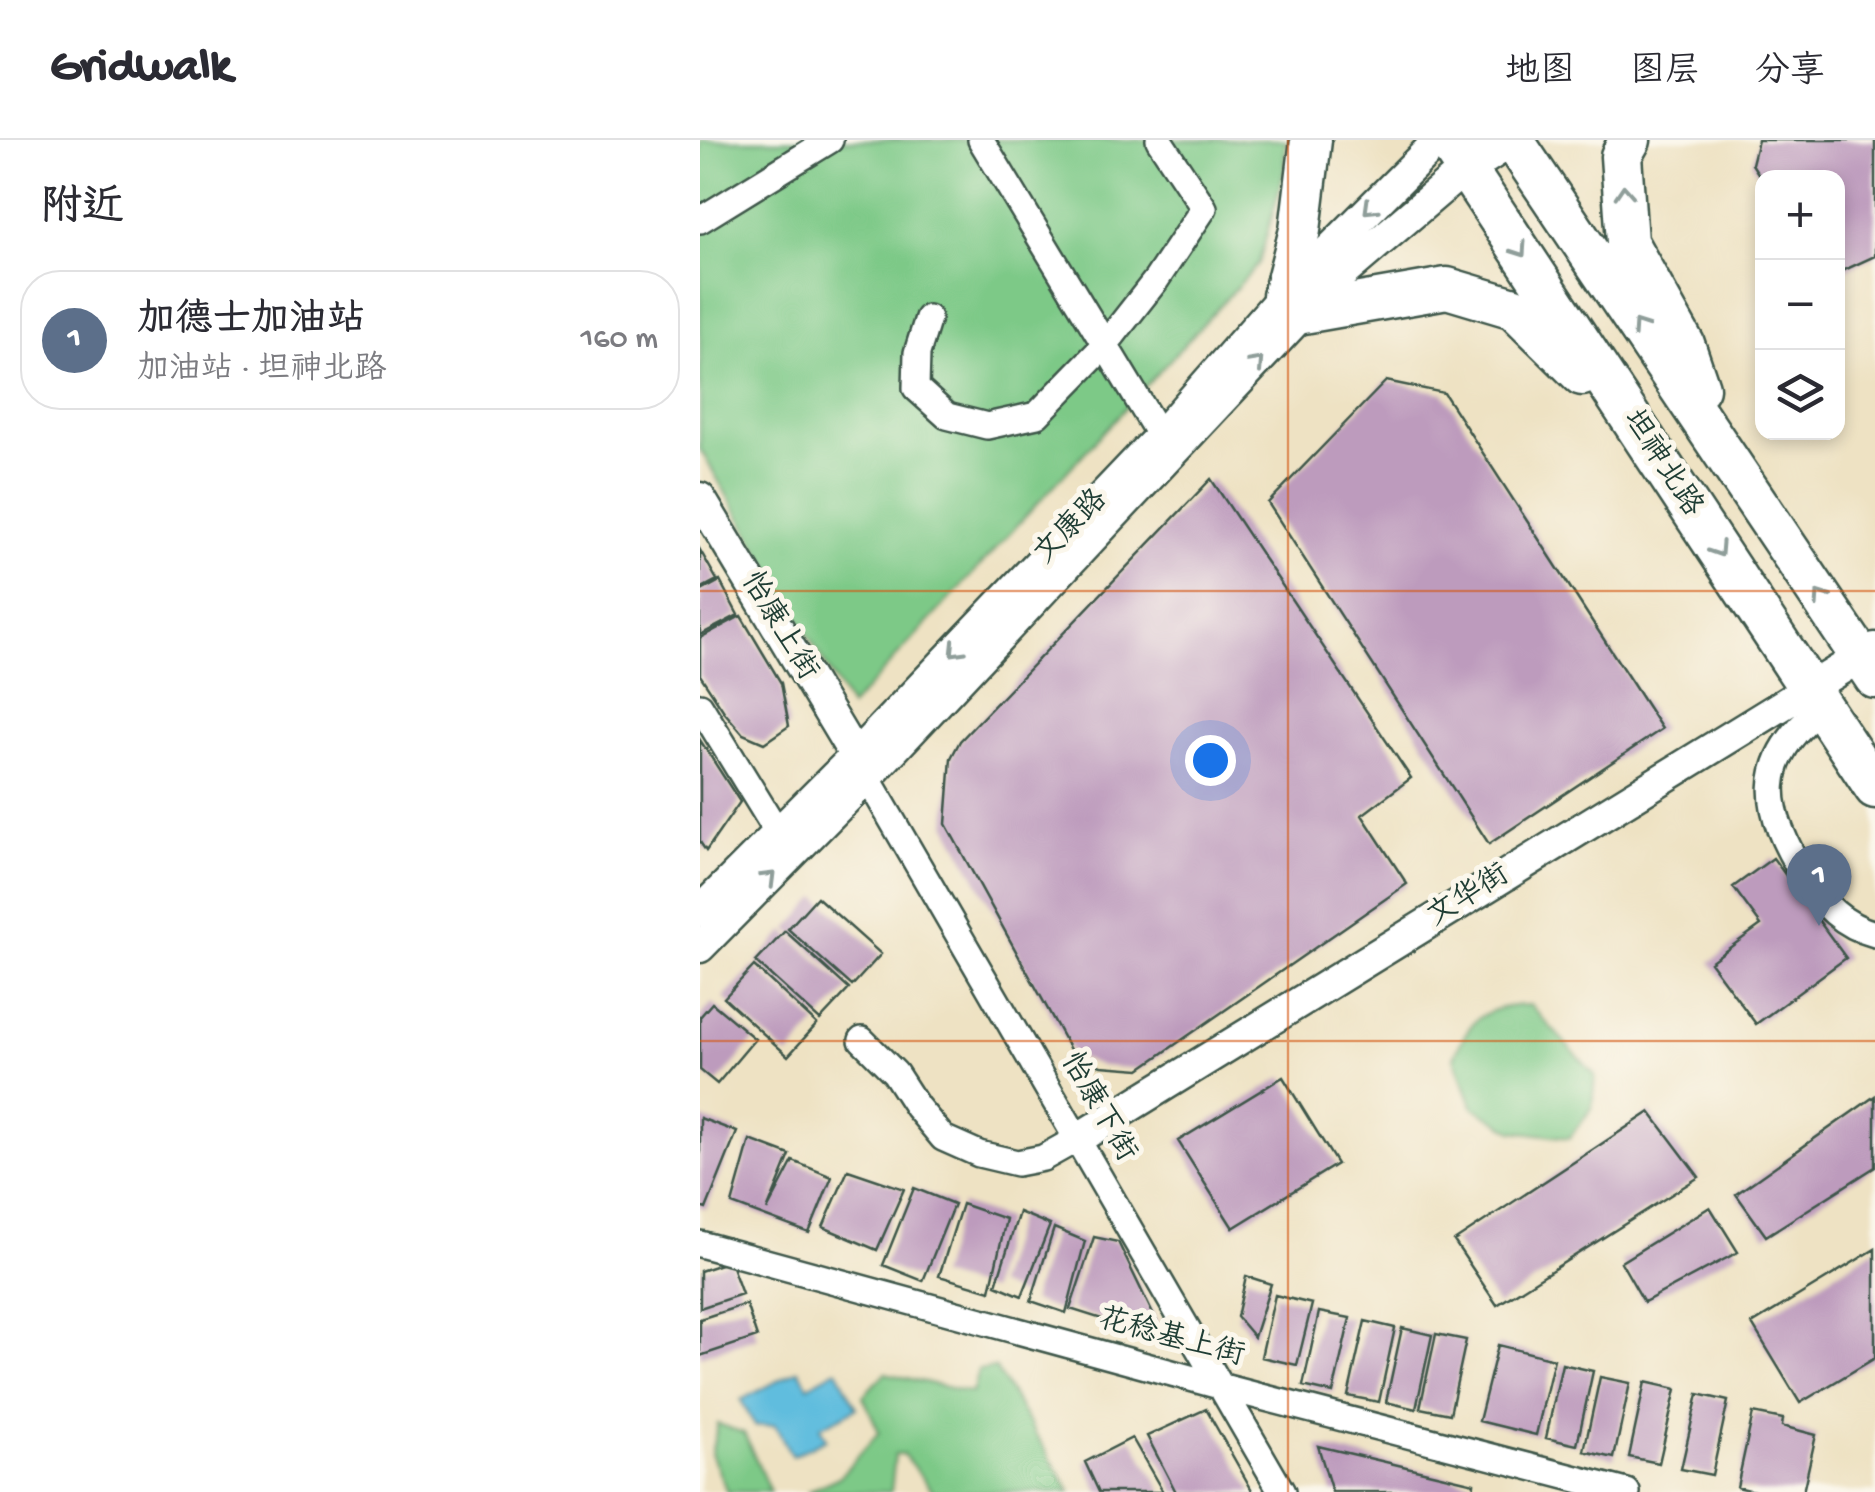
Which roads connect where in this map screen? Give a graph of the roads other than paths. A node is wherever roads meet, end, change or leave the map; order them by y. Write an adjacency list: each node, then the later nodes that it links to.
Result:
1 (830, 140): 8 (street)
2 (982, 140): 11 (street)
3 (1158, 140): 11 (street)
4 (1311, 140): 9 (main road)
5 (1511, 140): 7 (main road); 14 (main road, 坦神北路, one-way to 5)
6 (1630, 140): 14 (main road, one-way to 6)
7 (1451, 150): 9 (street); 12 (main road, 坦神北路, one-way to 12)
8 (700, 220)
9 (1293, 304): 12 (main road); 13 (street, 文康路); 19 (street, one-way to 9)
10 (928, 318): 11 (street)
11 (1105, 345): 13 (street)
12 (1640, 432): 17 (main road, 坦神北路, one-way to 17)
13 (1160, 436): 19 (street, 文康路, one-way to 19)
14 (1718, 444): 16 (main road, 坦神北路, one-way to 14)
15 (700, 498): 19 (street, 怡康上街)
16 (1870, 660): 17 (street, 文华街)
17 (1815, 698): 20 (main road, 坦神北路); 23 (street); 26 (street, 文华街)
18 (700, 706): 21 (street)
19 (861, 768): 21 (street, 文康路); 24 (street, one-way to 19); 26 (street, 怡康下街)
20 (1875, 788)
21 (778, 833): 22 (street, 文康路)
22 (700, 911)
23 (1875, 934)
24 (700, 947)
25 (862, 1040): 26 (street)
26 (1077, 1139): 28 (street, 怡康下街)
27 (700, 1244): 28 (street, 花稔基上街)
28 (1223, 1388): 29 (street, 怡康下街); 30 (street, 花稔基上街)
29 (1282, 1492)
30 (1628, 1492)

